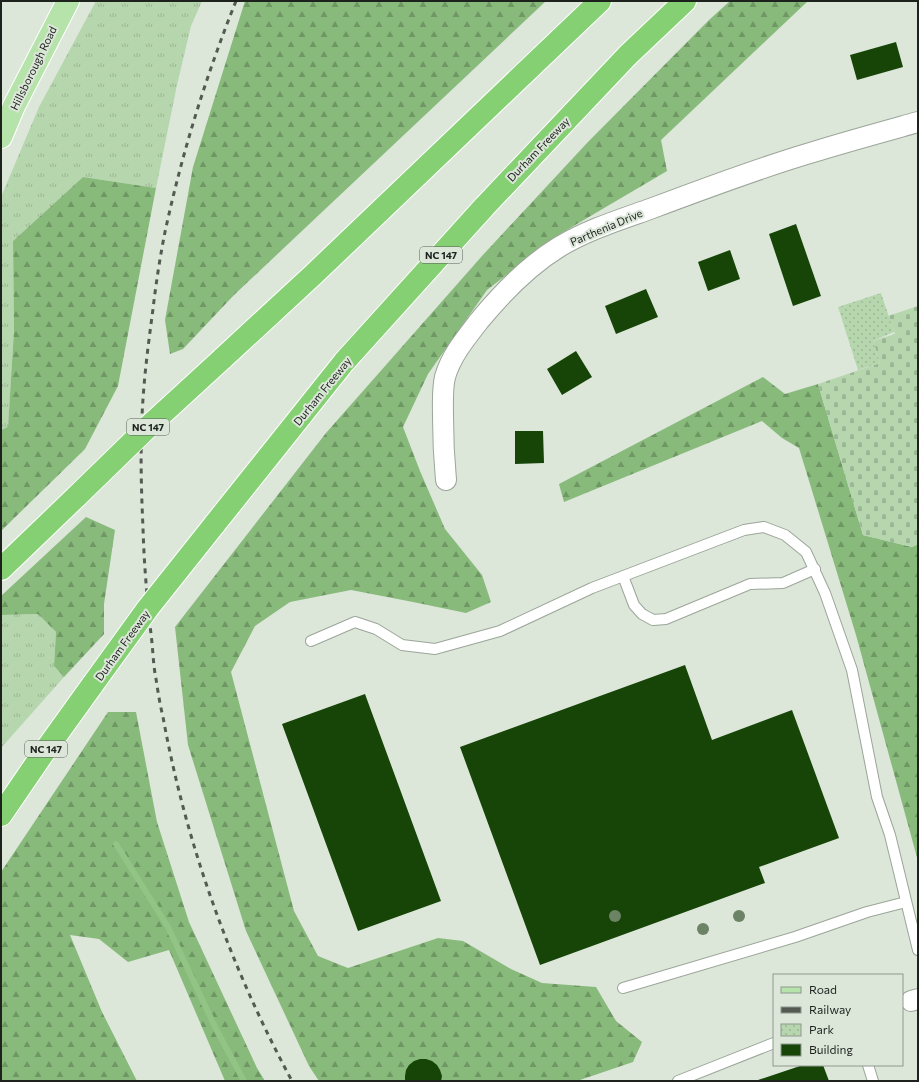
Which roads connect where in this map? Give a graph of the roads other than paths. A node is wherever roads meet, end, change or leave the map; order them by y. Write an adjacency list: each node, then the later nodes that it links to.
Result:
1 (68, 1): 5 (main road, Hillsborough Road)
2 (600, 1): 7 (highway, NC 147, bridge)
3 (685, 1): 11 (highway, Durham Freeway / NC 147, bridge)
4 (918, 122): 6 (street, Parthenia Drive)
5 (1, 137)
6 (446, 480)
7 (1, 569)
8 (815, 569): 9 (lane); 9 (lane); 12 (lane)
9 (623, 576): 10 (lane)
10 (311, 641)
11 (1, 815)
12 (906, 902): 13 (lane); 14 (lane)
13 (918, 950)
14 (623, 988)
15 (773, 1043): 17 (lane)
16 (868, 1066): 18 (lane)
17 (678, 1081)
18 (873, 1081)

